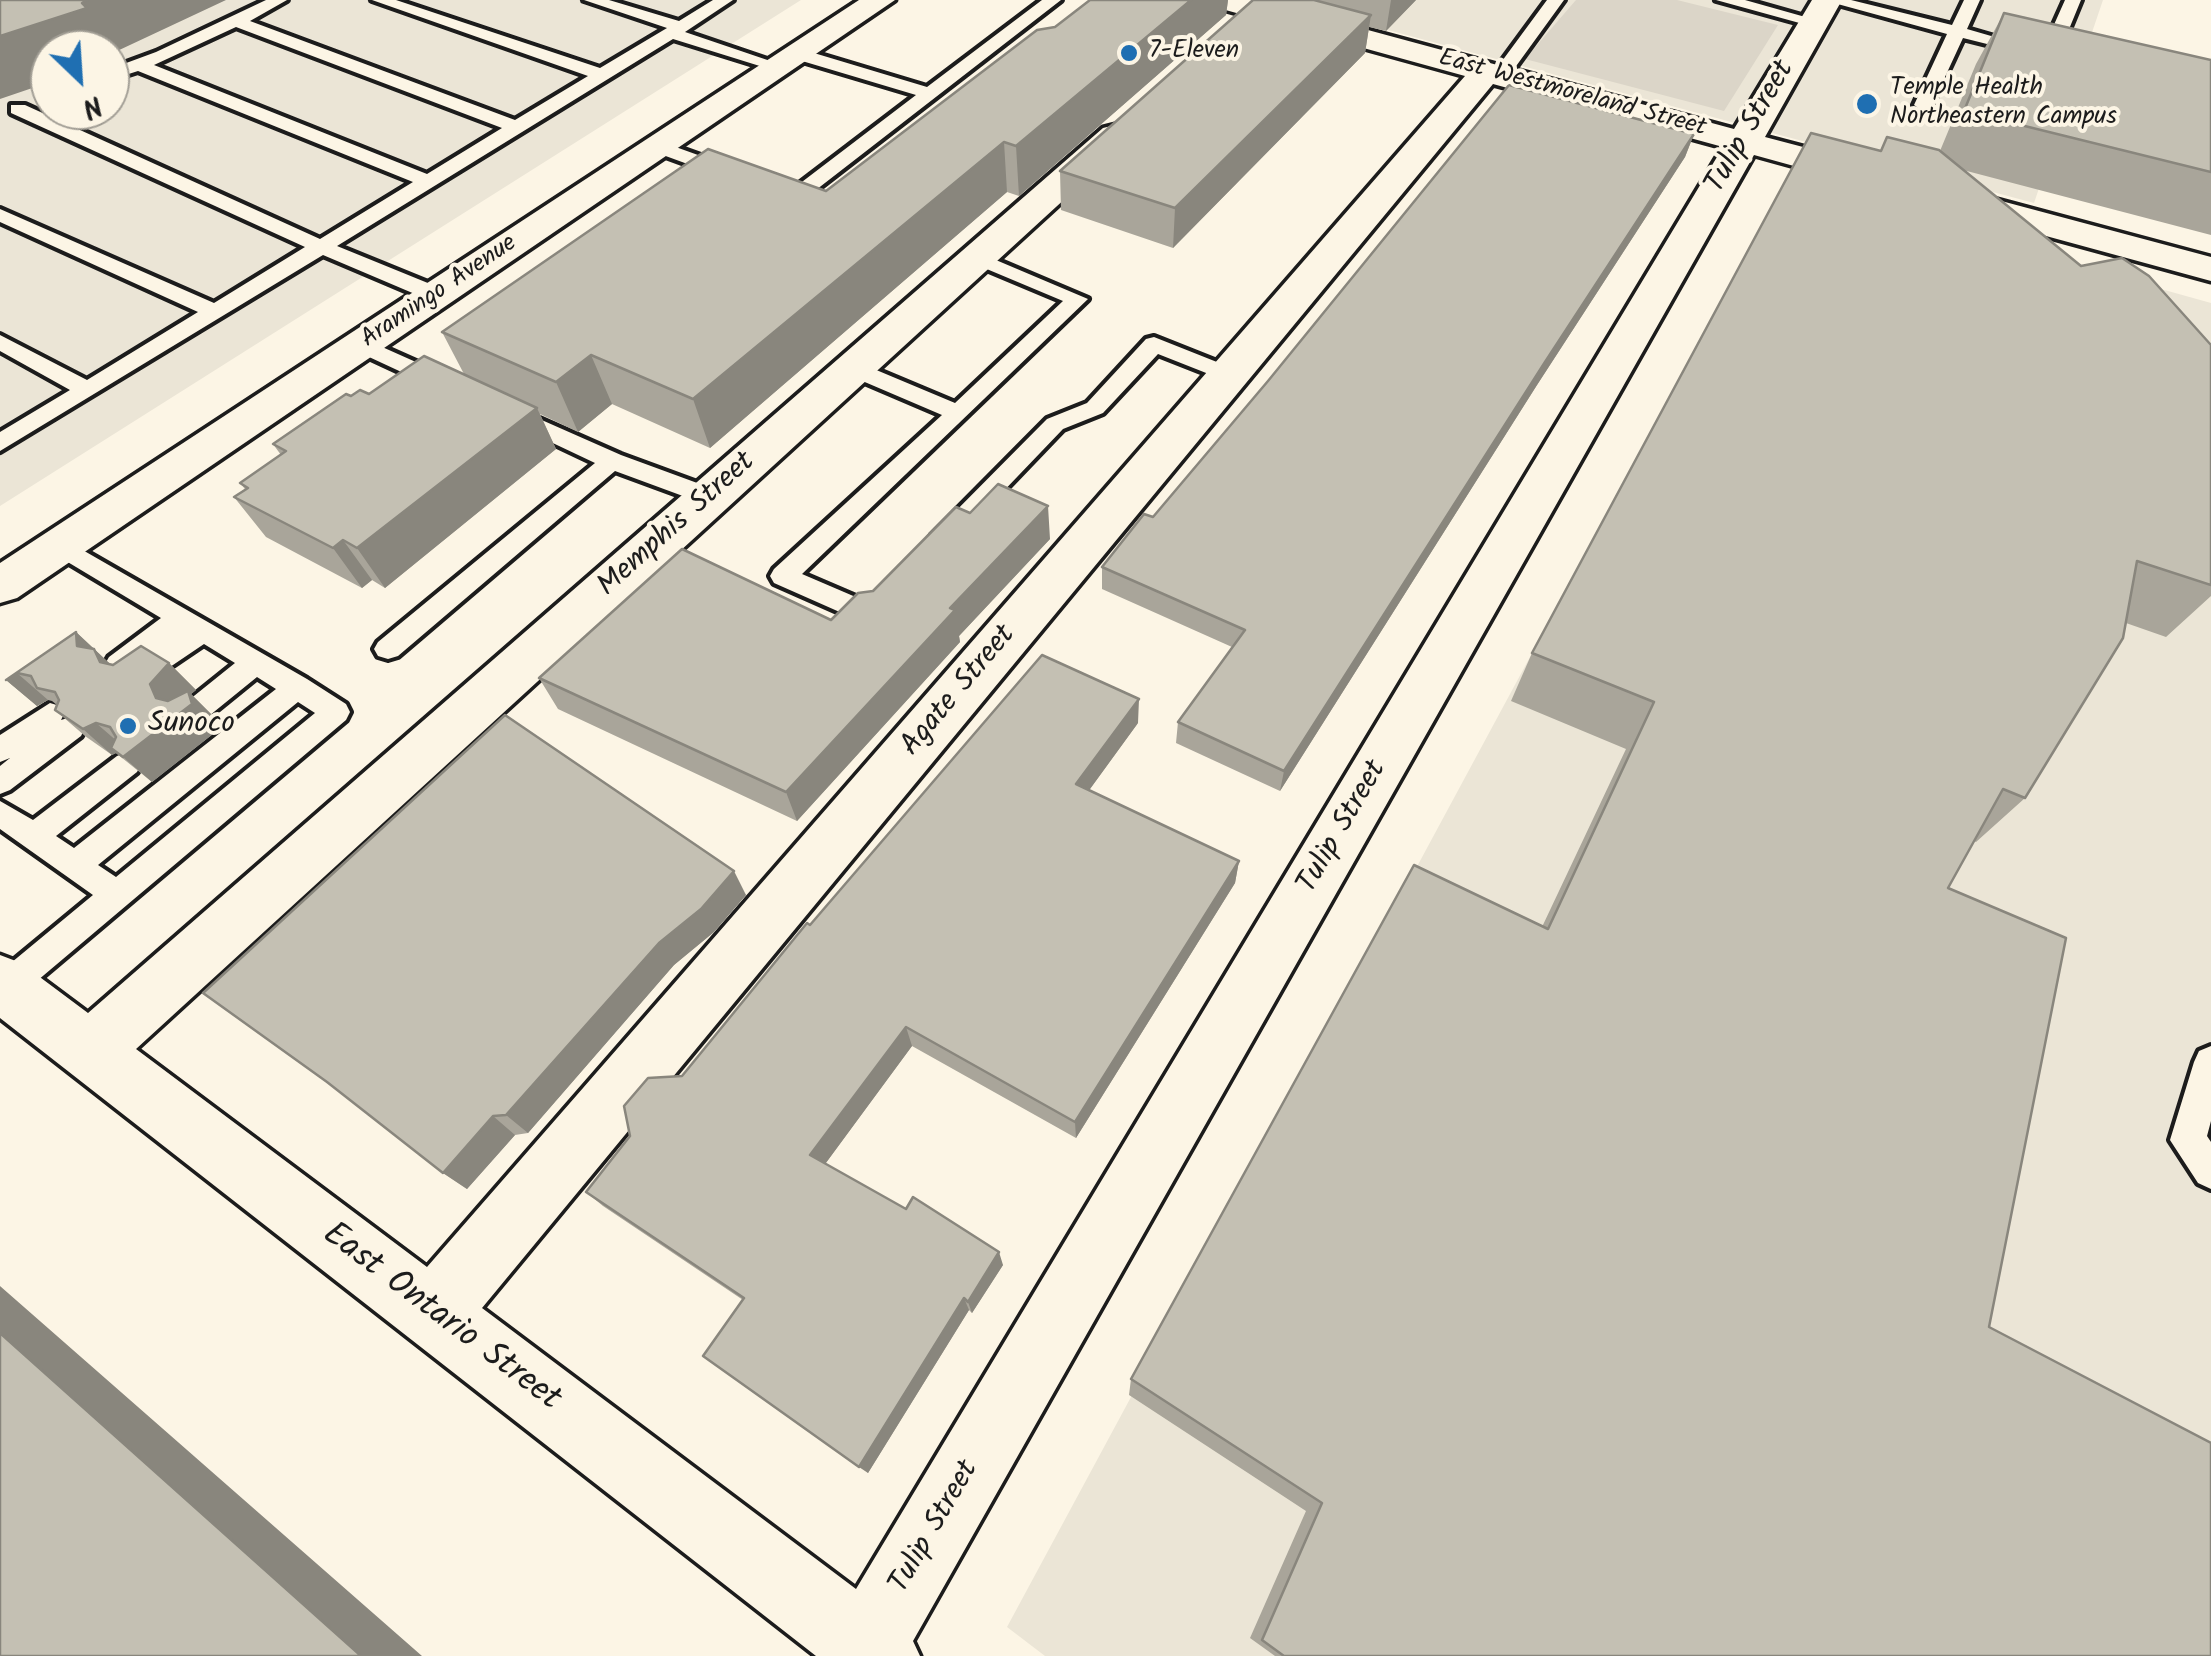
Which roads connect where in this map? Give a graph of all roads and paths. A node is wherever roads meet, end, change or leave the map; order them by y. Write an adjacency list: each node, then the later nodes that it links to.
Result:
1 (279, 0): 13 (lane)
2 (380, 0): 21 (lane)
3 (592, 0): 15 (lane)
4 (725, 0): 15 (lane)
5 (880, 0): 17 (street, Aramingo Avenue)
6 (1053, 0): 22 (lane)
7 (1556, 0): 20 (lane)
8 (1724, 0): 12 (lane)
9 (1972, 0): 14 (lane)
10 (2073, 0): 14 (lane)
11 (1248, 3): 16 (street); 20 (street, East Westmoreland Street)
12 (1824, 7): 14 (lane); 27 (street, Tulip Street)
13 (235, 21): 18 (lane); 26 (lane)
14 (1958, 29): 24 (lane)
15 (676, 30): 17 (lane); 21 (lane)
16 (1212, 48)
17 (788, 61): 22 (lane); 28 (street, Aramingo Avenue)
18 (139, 65): 19 (lane); 29 (lane)
19 (130, 68)
20 (1493, 74): 27 (street, East Westmoreland Street); 39 (street, Agate Street)
21 (602, 75): 26 (lane)
22 (930, 94): 28 (lane)
23 (1154, 101): 32 (street, Memphis Street)
24 (1923, 105)
25 (9, 113): 31 (lane)
26 (518, 127): 29 (lane)
27 (1744, 142): 33 (street, East Westmoreland Street); 67 (street, Tulip Street)
28 (658, 147): 34 (street, Aramingo Avenue)
29 (428, 181): 31 (lane)
30 (0, 214): 35 (lane)
31 (320, 247): 34 (lane); 35 (lane)
32 (977, 258): 38 (street, Memphis Street); 41 (lane)
33 (2211, 269)
34 (438, 294): 37 (street, Aramingo Avenue)
35 (214, 311): 40 (lane)
36 (0, 342): 40 (lane)
37 (362, 345): 43 (lane); 45 (street, Aramingo Avenue)
38 (854, 369): 41 (lane); 44 (street, Memphis Street)
39 (1229, 375): 46 (lane); 66 (street, Agate Street)
40 (87, 389): 42 (lane)
41 (958, 413): 48 (lane)
42 (0, 442)
43 (612, 461): 44 (lane); 50 (lane)
44 (710, 497): 63 (street, Memphis Street)
45 (60, 546): 47 (street, Aramingo Avenue); 49 (lane)
46 (922, 560)
47 (0, 586)
48 (896, 586)
49 (192, 624): 51 (lane); 52 (lane)
50 (388, 650)
51 (256, 662): 53 (lane); 54 (lane)
52 (129, 671)
53 (297, 688): 60 (lane); 61 (lane)
54 (194, 712)
55 (0, 750): 57 (lane)
56 (126, 764): 59 (lane)
57 (0, 782)
58 (0, 812): 59 (lane)
59 (34, 836): 60 (lane)
60 (75, 865): 61 (lane)
61 (117, 895): 62 (lane)
62 (3, 984): 63 (street, East Ontario Street)
63 (89, 1052): 66 (street, East Ontario Street)
64 (2211, 1062): 65 (lane)
65 (2211, 1171)
66 (433, 1313): 67 (street, East Ontario Street)
67 (869, 1653)

